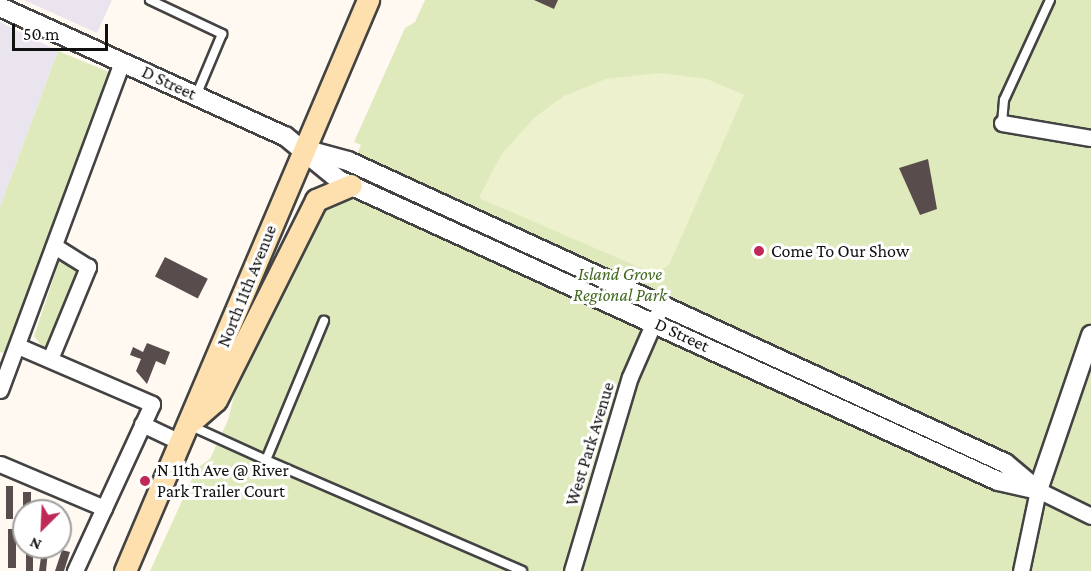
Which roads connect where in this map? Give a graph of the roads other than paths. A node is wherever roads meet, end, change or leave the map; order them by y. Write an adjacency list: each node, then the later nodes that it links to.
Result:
1 (150, 0): 6 (lane)
2 (368, 0): 9 (main road, North 11th Avenue)
3 (1050, 0): 7 (lane)
4 (0, 7): 5 (street, D Street)
5 (122, 62): 6 (street, D Street); 11 (street)
6 (196, 96): 9 (street, D Street)
7 (1002, 123): 8 (street)
8 (1091, 138)
9 (303, 149): 10 (street, D Street); 12 (street, D Street); 20 (main road, North 11th Avenue)
10 (351, 185): 12 (street, D Street); 20 (main road)
11 (56, 247): 15 (street); 16 (street)
12 (654, 319): 23 (street, D Street); 29 (street, West Park Avenue)
13 (324, 321): 21 (lane)
14 (1091, 335): 23 (street)
15 (18, 346): 16 (street); 17 (street)
16 (50, 360): 19 (street)
17 (5, 364): 18 (street)
18 (0, 390)
19 (142, 424): 20 (street); 24 (street)
20 (184, 433): 21 (lane); 27 (main road, North 11th Avenue)
21 (266, 460): 28 (lane)
22 (0, 464): 24 (street)
23 (1038, 490): 25 (street, D Street); 30 (street)
24 (104, 508): 26 (street)
25 (1091, 516)
26 (75, 571)
27 (125, 571)
28 (522, 571)
29 (572, 571)
30 (1022, 571)

